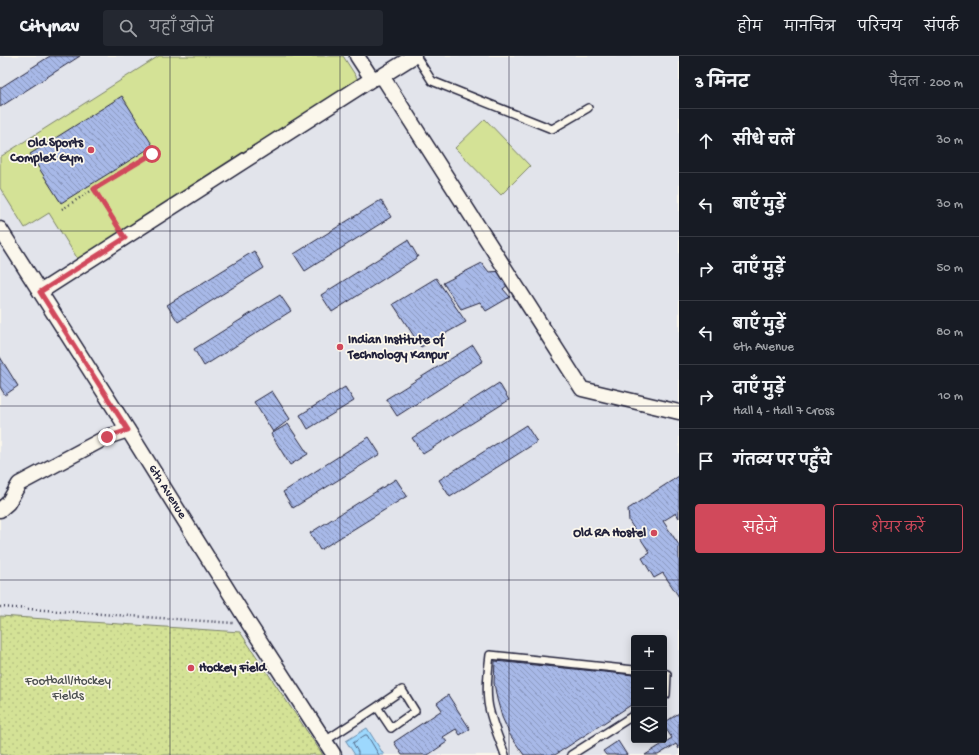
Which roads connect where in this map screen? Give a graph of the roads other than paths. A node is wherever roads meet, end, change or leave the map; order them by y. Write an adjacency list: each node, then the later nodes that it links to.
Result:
1 (357, 56): 3 (street)
2 (415, 56): 3 (street); 4 (lane)
3 (376, 78): 6 (street); 7 (street)
4 (588, 108)
5 (1, 235): 6 (street, 6th Avenue)
6 (40, 292): 8 (street, 6th Avenue)
7 (679, 412)
8 (128, 430): 9 (street); 13 (street, 6th Avenue)
9 (0, 510)
10 (631, 670): 15 (lane)
11 (377, 707): 11 (lane); 13 (lane)
12 (631, 717): 16 (lane)
13 (325, 741): 14 (street, 6th Avenue)
14 (334, 755)
15 (505, 755)
16 (571, 755)

